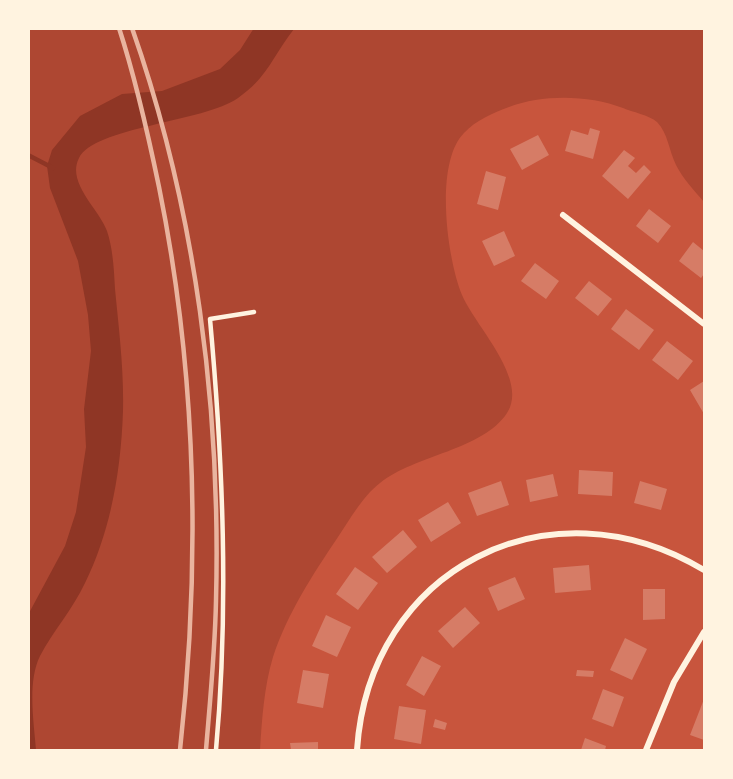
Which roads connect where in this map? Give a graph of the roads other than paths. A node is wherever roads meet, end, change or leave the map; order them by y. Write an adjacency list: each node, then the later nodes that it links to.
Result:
1 (563, 214): 3 (street)
2 (254, 312): 6 (lane)
3 (705, 324)
4 (705, 570): 7 (street)
5 (705, 632): 8 (street)
6 (216, 750)
7 (357, 750)
8 (646, 750)

